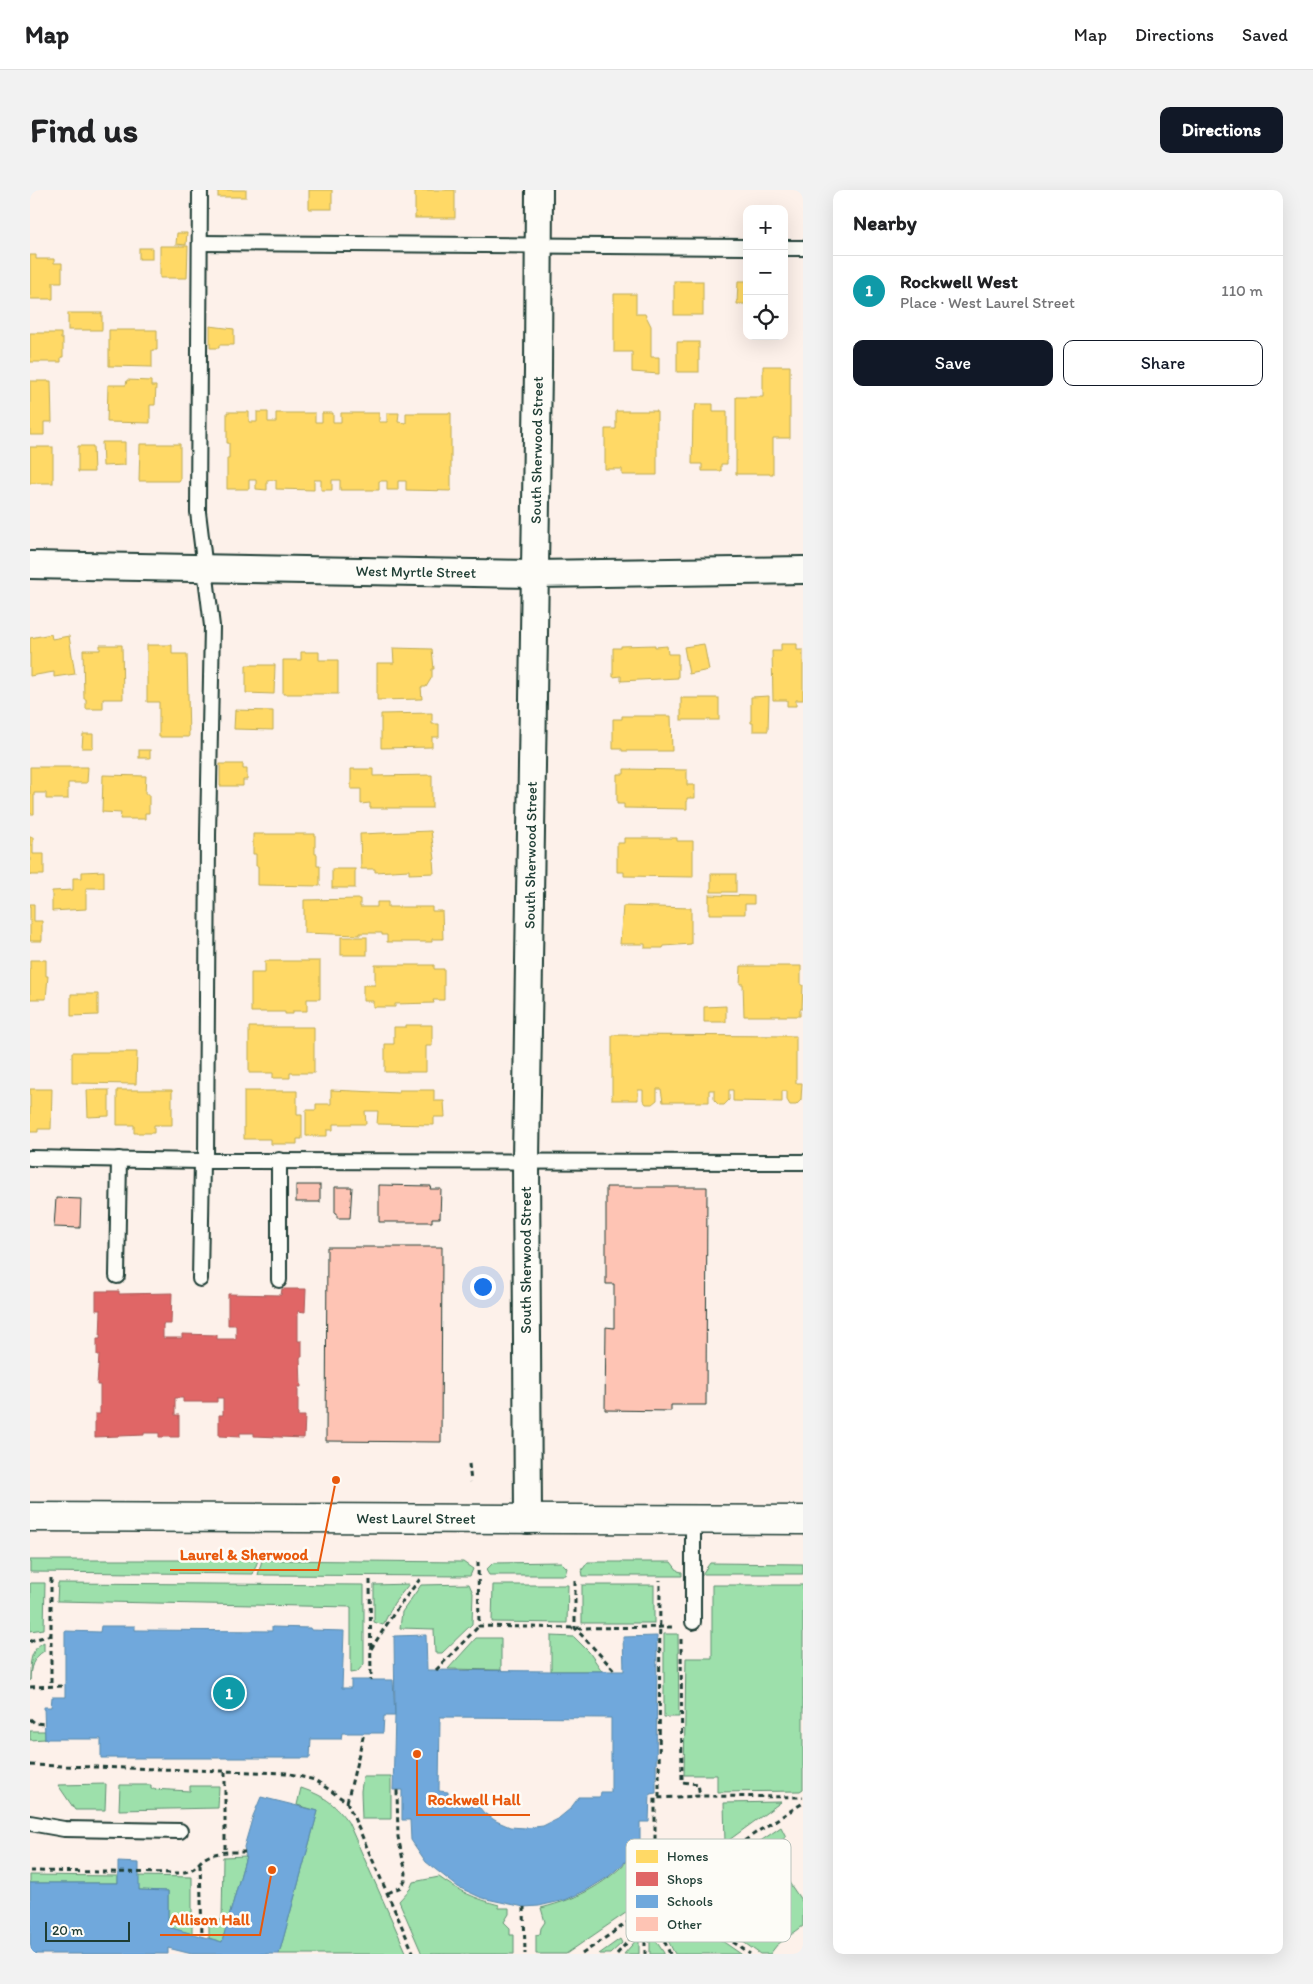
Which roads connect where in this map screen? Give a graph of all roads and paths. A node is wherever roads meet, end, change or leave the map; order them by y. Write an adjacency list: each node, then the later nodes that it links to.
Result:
1 (200, 190): 3 (lane)
2 (539, 190): 4 (street, South Sherwood Street)
3 (200, 243): 4 (lane); 9 (lane)
4 (538, 246): 5 (lane); 11 (street, South Sherwood Street)
5 (743, 247)
6 (788, 248): 7 (lane)
7 (803, 248)
8 (30, 565): 9 (street, West Myrtle Street)
9 (204, 568): 11 (street, West Myrtle Street); 16 (lane)
10 (803, 570): 11 (street, West Myrtle Street)
11 (535, 574): 15 (street, South Sherwood Street)
12 (30, 1158): 13 (lane)
13 (119, 1159): 16 (lane); 18 (lane)
14 (280, 1160): 15 (lane); 16 (lane); 20 (lane)
15 (526, 1160): 17 (lane); 24 (street, South Sherwood Street)
16 (204, 1161): 19 (lane)
17 (803, 1162)
18 (117, 1276)
19 (200, 1279)
20 (279, 1280)
21 (469, 1464): 22 (path)
22 (471, 1482)
23 (30, 1517): 24 (main road, West Laurel Street)
24 (528, 1520): 25 (main road, West Laurel Street)
25 (693, 1520): 26 (main road, West Laurel Street); 33 (lane)
26 (803, 1520)
27 (478, 1562): 34 (path)
28 (51, 1578): 37 (path)
29 (420, 1579): 39 (path)
30 (370, 1580): 39 (path)
31 (660, 1580): 36 (path)
32 (575, 1581): 35 (path)
33 (693, 1622)
34 (479, 1626): 35 (path); 40 (path)
35 (575, 1628): 36 (path); 41 (path)
36 (660, 1628): 52 (path); 53 (path)
37 (51, 1635): 38 (path); 43 (path)
38 (30, 1642)
39 (370, 1649): 42 (path)
40 (436, 1670)
41 (615, 1671)
42 (371, 1680)
43 (51, 1686): 44 (path); 45 (path)
44 (64, 1686)
45 (30, 1687)
46 (30, 1720): 47 (path)
47 (44, 1724)
48 (364, 1733): 55 (path)
49 (30, 1765): 50 (path)
50 (225, 1772): 55 (path); 61 (path)
51 (397, 1790): 65 (path)
52 (700, 1796): 53 (path); 54 (path)
53 (659, 1797): 59 (path)
54 (803, 1797)
55 (347, 1802): 65 (path)
56 (803, 1803): 60 (path)
57 (30, 1823): 58 (lane)
58 (180, 1831)
59 (655, 1839)
60 (750, 1839)
61 (225, 1852): 62 (path); 63 (path)
62 (245, 1852)
63 (200, 1863): 64 (path); 68 (path)
64 (30, 1871)
65 (388, 1893): 72 (path)
66 (524, 1906): 73 (path)
67 (626, 1924): 74 (path)
68 (202, 1936)
69 (627, 1942): 75 (path)
70 (665, 1942): 76 (path)
71 (733, 1942): 77 (path)
72 (414, 1954)
73 (525, 1954)
74 (582, 1954)
75 (617, 1954)
76 (670, 1954)
77 (750, 1954)

